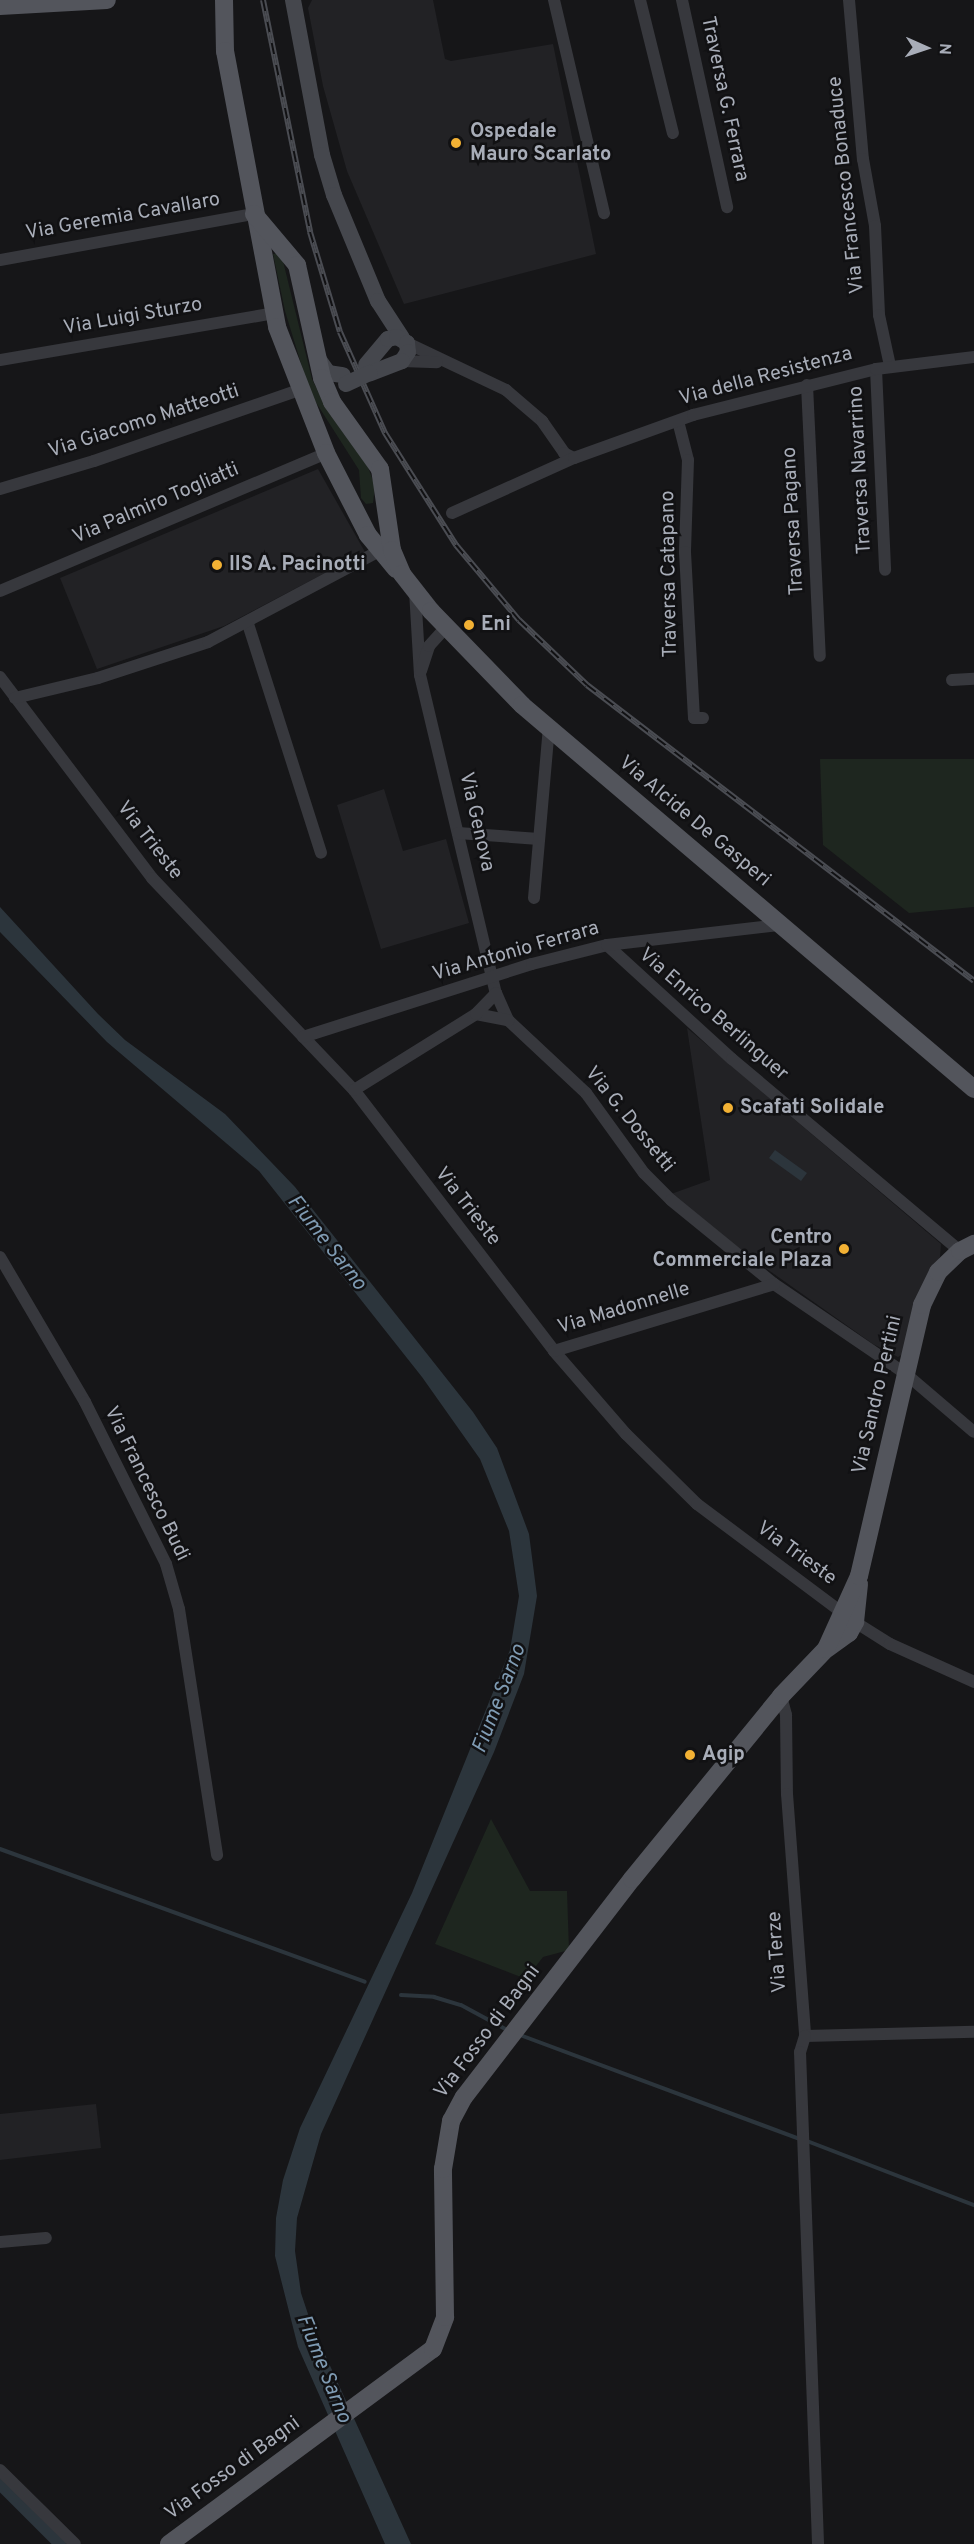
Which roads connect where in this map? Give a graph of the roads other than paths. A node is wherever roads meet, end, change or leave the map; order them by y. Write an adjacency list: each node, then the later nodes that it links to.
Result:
1 (107, 0): 9 (main road)
2 (215, 0): 10 (main road, Via Alcide De Gasperi)
3 (224, 0): 10 (main road, Via Alcide De Gasperi)
4 (292, 0): 18 (street)
5 (554, 0): 13 (street)
6 (640, 0): 11 (street)
7 (682, 0): 12 (street, Traversa G. Ferrara)
8 (849, 0): 27 (street, Via Francesco Bonaduce)
9 (0, 6)
10 (225, 51): 14 (main road, Via Alcide De Gasperi)
11 (674, 133)
12 (727, 207)
13 (604, 213)
14 (254, 214): 15 (main road, Via Alcide De Gasperi); 16 (street, Via Geremia Cavallaro); 17 (main road, Via Alcide De Gasperi)
15 (290, 252): 17 (main road); 22 (main road, Via Alcide De Gasperi)
16 (0, 260)
17 (262, 261): 19 (main road, Via Alcide De Gasperi)
18 (378, 301): 20 (street); 21 (street)
19 (274, 313): 24 (street, Via Luigi Sturzo); 32 (main road, Via Alcide De Gasperi)
20 (404, 340): 21 (street); 25 (street); 26 (street)
21 (381, 347): 28 (street)
22 (315, 355): 30 (street); 33 (main road, Via Alcide De Gasperi)
23 (974, 357): 27 (street, Via della Resistenza)
24 (0, 360)
25 (402, 361): 26 (street); 28 (street)
26 (444, 363): 36 (street)
27 (890, 366): 29 (street, Via della Resistenza)
28 (368, 369): 30 (street)
29 (876, 369): 31 (street, Via della Resistenza); 42 (street, Traversa Navarrino)
30 (344, 380): 33 (street)
31 (807, 384): 34 (street, Via della Resistenza); 48 (street, Traversa Pagano)
32 (299, 390): 35 (main road, Via Alcide De Gasperi); 37 (street, Via Giacomo Matteotti)
33 (346, 420): 38 (main road, Via Alcide De Gasperi)
34 (678, 421): 36 (street, Via della Resistenza); 54 (street, Traversa Catapano)
35 (326, 453): 39 (main road, Via Alcide De Gasperi); 44 (street, Via Palmiro Togliatti)
36 (574, 458): 40 (street, Via della Resistenza)
37 (0, 489)
38 (386, 495): 39 (main road); 43 (main road, Via Alcide De Gasperi)
39 (351, 502): 41 (main road, Via Alcide De Gasperi)
40 (452, 513)
41 (379, 551): 43 (main road, Via Alcide De Gasperi); 46 (street)
42 (885, 570)
43 (402, 574): 45 (main road, Via Alcide De Gasperi)
44 (0, 591)
45 (415, 591): 47 (main road, Via Alcide De Gasperi); 49 (street, Via Genova)
46 (248, 624): 53 (street); 58 (street)
47 (445, 628): 49 (street); 55 (main road, Via Alcide De Gasperi)
48 (820, 656)
49 (420, 675): 56 (street, Via Genova)
50 (0, 677): 53 (street, Via Trieste)
51 (974, 679): 52 (street)
52 (952, 680)
53 (15, 698): 66 (street, Via Trieste)
54 (703, 718)
55 (549, 728): 57 (street); 60 (main road, Via Alcide De Gasperi)
56 (458, 833): 57 (street); 62 (street, Via Genova)
57 (539, 839): 59 (street)
58 (321, 853)
59 (534, 898)
60 (781, 925): 61 (street, Via Antonio Ferrara); 67 (main road, Via Alcide De Gasperi)
61 (607, 945): 62 (street, Via Antonio Ferrara); 69 (street, Via Enrico Berlinguer)
62 (493, 977): 63 (street, Via G. Dossetti); 66 (street, Via Antonio Ferrara)
63 (496, 993): 64 (street); 65 (street, Via G. Dossetti)
64 (476, 1014): 65 (street); 68 (street)
65 (508, 1020): 71 (street, Via G. Dossetti)
66 (303, 1037): 68 (street, Via Trieste)
67 (974, 1089)
68 (354, 1090): 72 (street, Via Trieste)
69 (967, 1248): 73 (main road, Via Sandro Pertini)
70 (0, 1257): 78 (street, Via Francesco Budi)
71 (774, 1284): 72 (street, Via Madonnelle); 73 (street, Via G. Dossetti)
72 (554, 1351): 75 (street, Via Trieste)
73 (906, 1374): 74 (street, Via G. Dossetti); 75 (main road, Via Sandro Pertini)
74 (974, 1432)
75 (849, 1617): 76 (street, Via Trieste); 77 (main road, Via Fosso di Bagni)
76 (974, 1682)
77 (781, 1696): 80 (street, Via Terze); 85 (main road, Via Fosso di Bagni)
78 (217, 1855)
79 (974, 2032): 80 (street)
80 (806, 2036): 86 (street, Via Terze)
81 (46, 2238): 82 (street)
82 (0, 2242)
83 (0, 2470): 84 (street)
84 (75, 2544)
85 (169, 2544)
86 (818, 2544)

